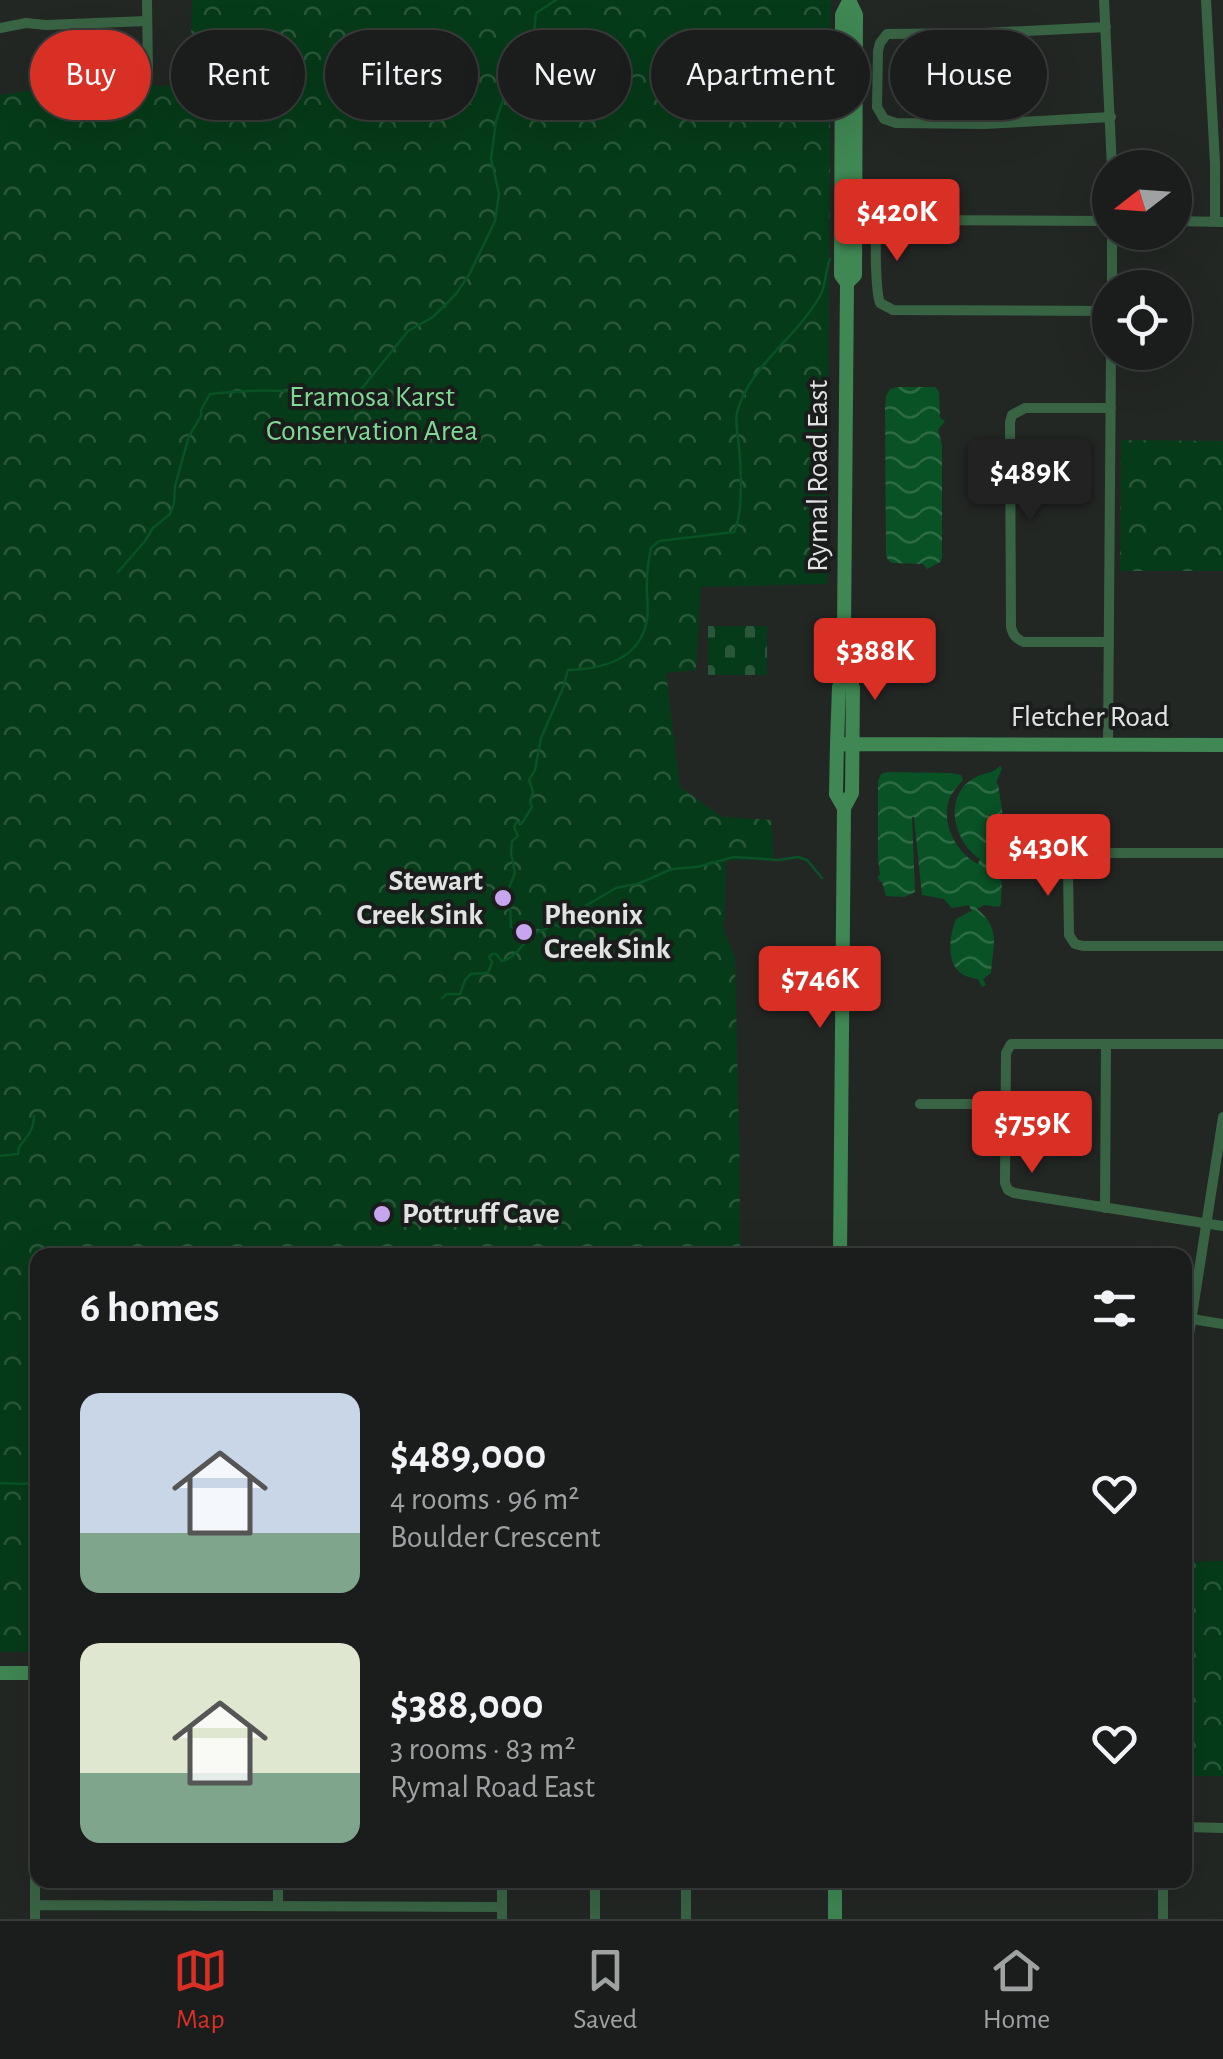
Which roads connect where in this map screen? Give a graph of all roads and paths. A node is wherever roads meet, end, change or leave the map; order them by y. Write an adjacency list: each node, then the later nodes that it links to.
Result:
1 (146, 0): 5 (street)
2 (849, 0): 18 (main road, Rymal Road East)
3 (1104, 0): 6 (street)
4 (1206, 0): 13 (street)
5 (147, 21): 7 (street); 8 (street)
6 (1106, 27): 9 (street); 9 (street)
7 (0, 28)
8 (147, 30)
9 (1111, 117): 10 (street)
10 (1112, 150)
11 (1092, 221): 14 (street)
12 (1192, 222): 13 (street)
13 (1219, 222)
14 (1092, 311)
15 (1111, 370): 16 (street)
16 (1111, 408): 17 (street); 17 (street)
17 (1109, 642): 19 (street)
18 (845, 744): 19 (main road, Fletcher Road); 32 (main road, Rymal Road East)
19 (1108, 744): 20 (main road, Fletcher Road)
20 (1223, 745)
21 (1223, 853): 22 (street)
22 (1223, 946)
23 (1106, 1044): 24 (street); 26 (street); 29 (street)
24 (1223, 1044)
25 (920, 1104): 26 (street)
26 (1006, 1104): 29 (street)
27 (1223, 1116): 28 (street)
28 (1222, 1130): 30 (street)
29 (1105, 1208): 30 (street)
30 (1206, 1224): 31 (street); 33 (street)
31 (1223, 1226)
32 (840, 1248)
33 (1192, 1298)
34 (1192, 1320): 35 (street)
35 (1223, 1324)
36 (0, 1673): 37 (main road)
37 (30, 1674)
38 (1192, 1827): 39 (street)
39 (1223, 1828)
40 (35, 1888): 46 (street)
41 (278, 1888): 47 (street)
42 (595, 1888): 50 (street)
43 (686, 1888): 51 (street)
44 (836, 1888): 52 (main road)
45 (1163, 1888): 53 (street)
46 (35, 1905): 47 (street); 49 (street)
47 (278, 1905): 48 (street)
48 (502, 1913)
49 (35, 1919)
50 (594, 1919)
51 (686, 1919)
52 (835, 1919)
53 (1163, 1919)

